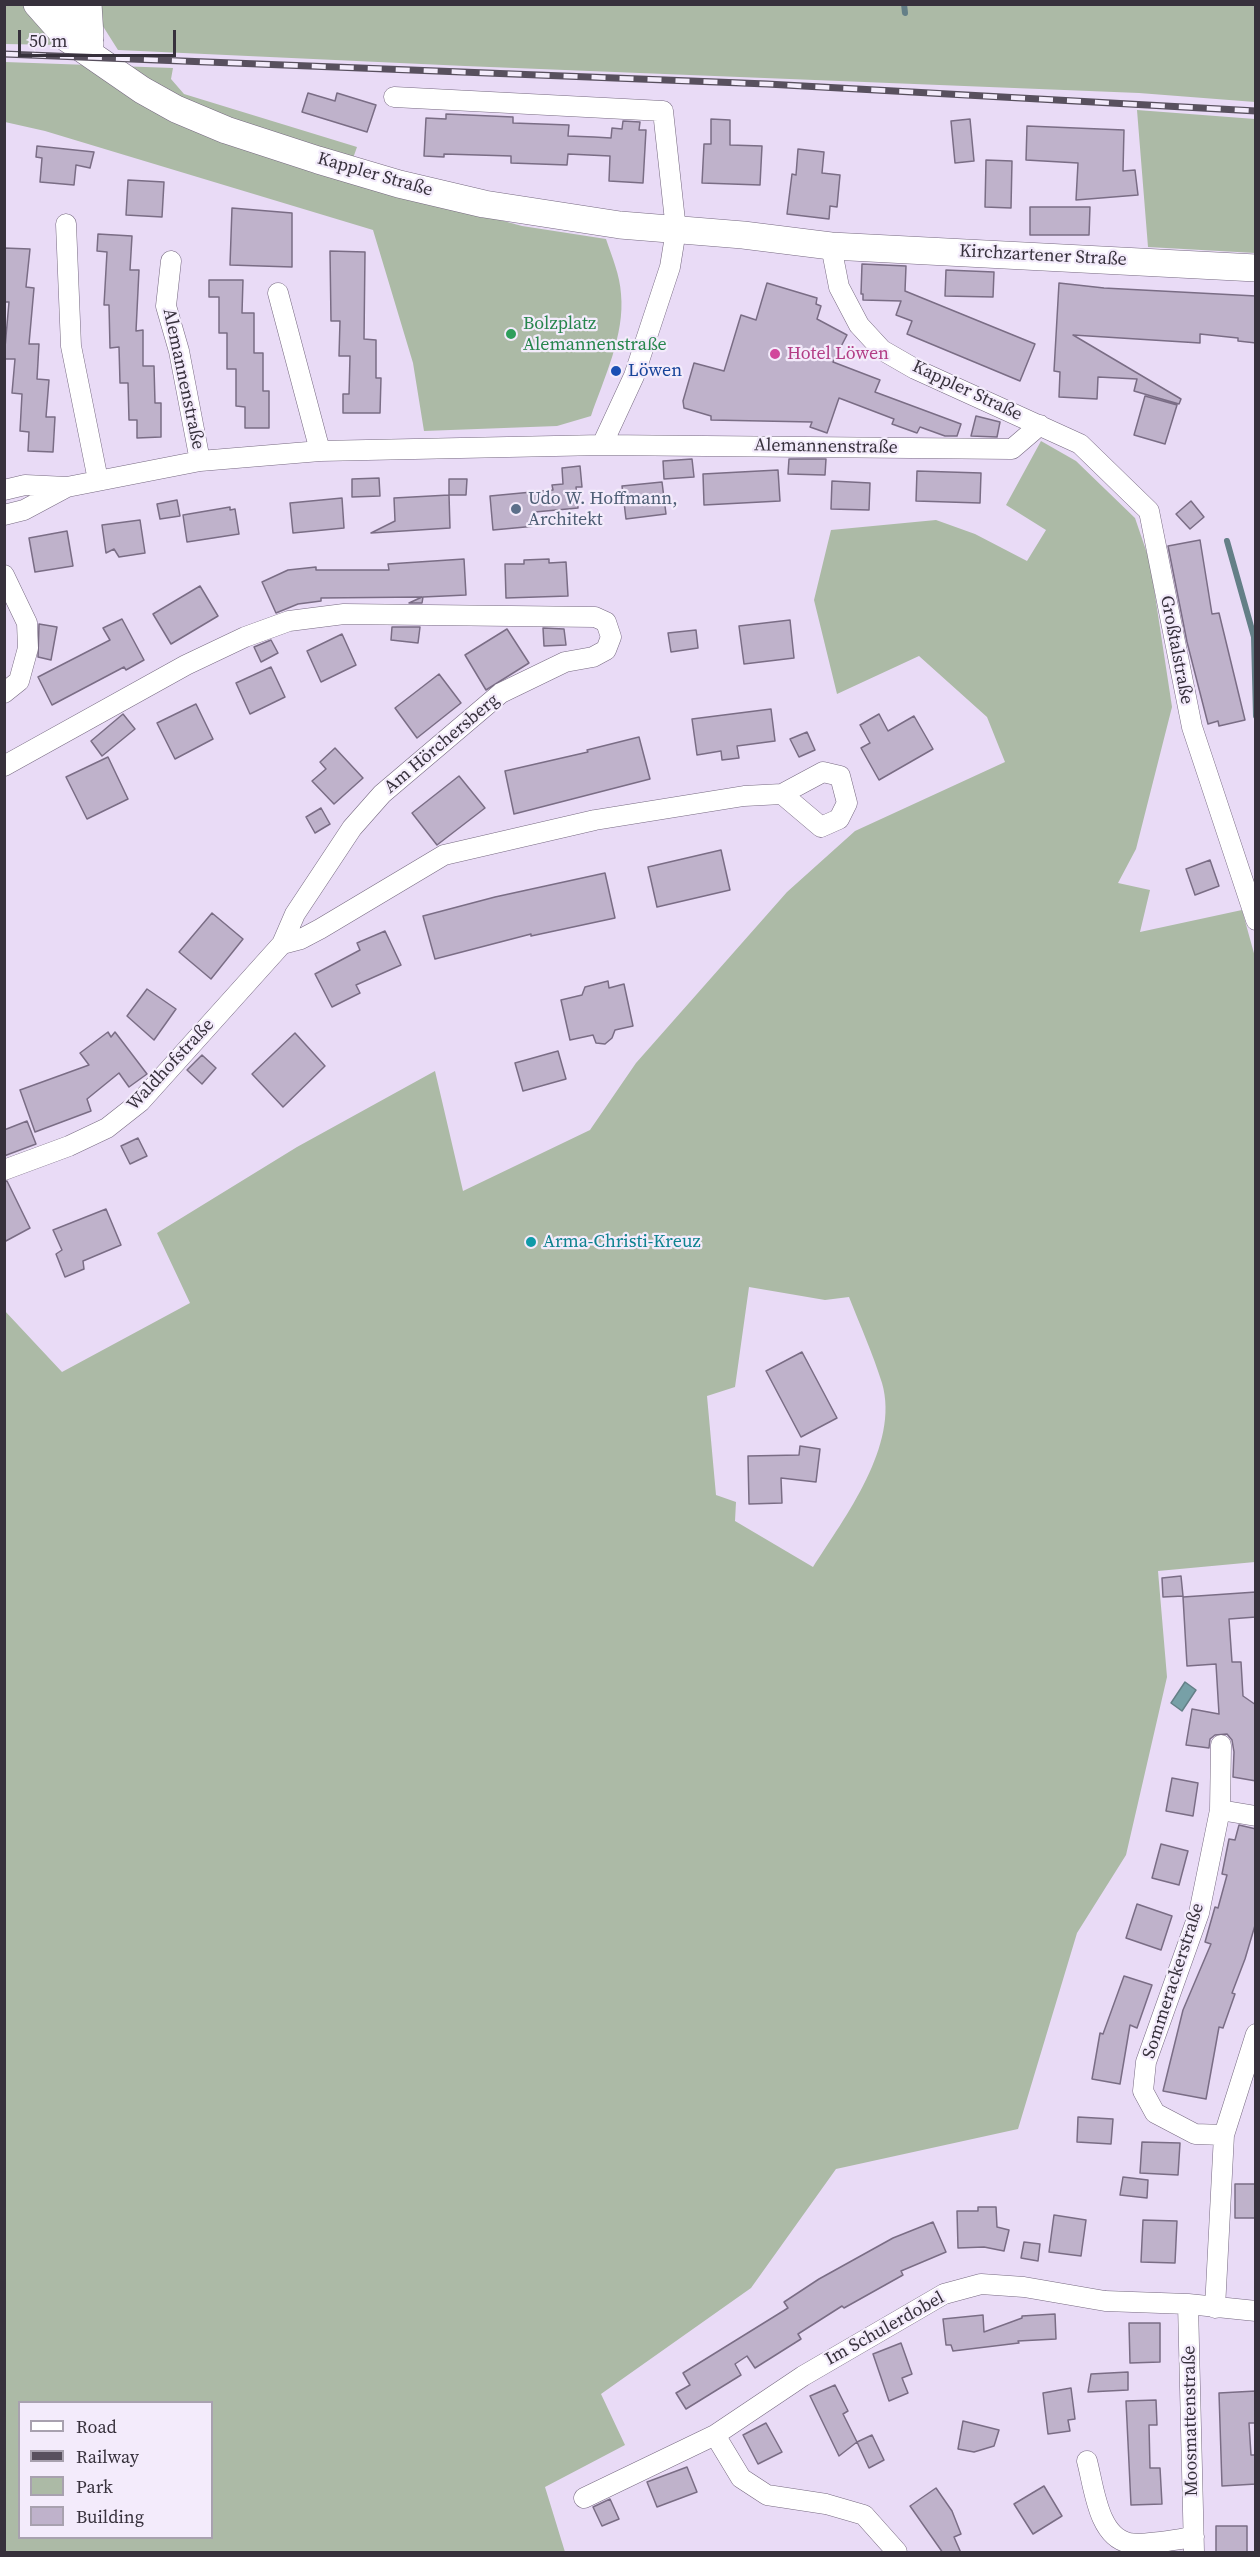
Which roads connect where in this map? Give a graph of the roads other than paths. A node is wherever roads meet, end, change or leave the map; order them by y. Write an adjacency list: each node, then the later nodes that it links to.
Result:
1 (37, 4): 3 (street, Kappler Straße)
2 (61, 4): 3 (street, Kappler Straße)
3 (89, 32): 6 (street, Kappler Straße)
4 (394, 97): 6 (street)
5 (66, 224): 15 (street)
6 (676, 230): 7 (street, Kappler Straße); 12 (street)
7 (831, 246): 9 (street, Kirchzartener Straße); 11 (street, Kappler Straße)
8 (171, 261): 14 (street, Alemannenstraße)
9 (1256, 268)
10 (278, 293): 13 (street)
11 (1040, 425): 12 (street, Alemannenstraße); 23 (street, Großtalstraße)
12 (602, 445): 13 (street, Alemannenstraße)
13 (320, 451): 14 (street, Alemannenstraße)
14 (200, 460): 15 (street, Alemannenstraße)
15 (98, 480): 16 (street, Alemannenstraße)
16 (66, 487): 17 (street, Alemannenstraße); 18 (street, Alemannenstraße)
17 (4, 490)
18 (4, 515)
19 (4, 575): 20 (street)
20 (4, 693)
21 (4, 766): 24 (street, Am Hörchersberg)
22 (782, 794): 24 (street)
23 (1256, 920)
24 (282, 944): 25 (street, Waldhofstraße)
25 (4, 1170)
26 (1221, 1745): 27 (street, Sommerackerstraße)
27 (1220, 1810): 28 (street); 30 (street, Sommerackerstraße)
28 (1256, 1816)
29 (1256, 2034): 30 (street)
30 (1224, 2135): 32 (street)
31 (1188, 2304): 32 (street, Im Schulerdobel); 34 (street, Im Schulerdobel); 37 (street, Moosmattenstraße)
32 (1215, 2308): 33 (street, Im Schulerdobel)
33 (1256, 2311)
34 (715, 2435): 36 (street, Im Schulerdobel); 38 (street)
35 (1087, 2461): 37 (street, Moosmattenstraße)
36 (584, 2498)
37 (1194, 2545)
38 (897, 2553)

